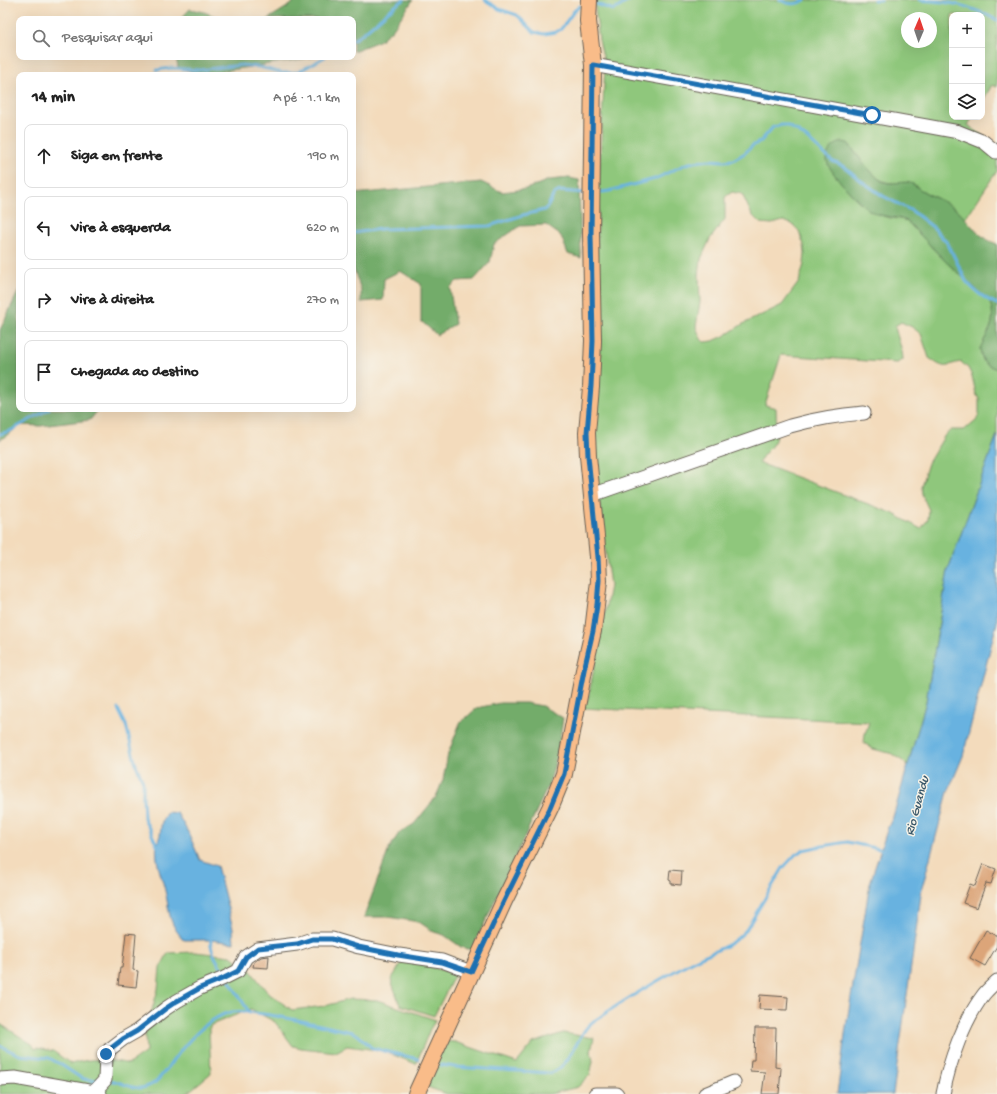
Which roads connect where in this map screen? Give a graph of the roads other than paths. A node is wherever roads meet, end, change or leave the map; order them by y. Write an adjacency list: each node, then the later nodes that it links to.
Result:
1 (589, 0): 2 (main road)
2 (593, 65): 3 (street); 5 (main road)
3 (996, 152)
4 (864, 413): 5 (street)
5 (592, 495): 6 (main road)
6 (471, 972): 10 (street); 11 (main road)
7 (997, 981): 15 (street)
8 (0, 1079): 10 (street)
9 (734, 1082): 14 (street)
10 (97, 1093)
11 (417, 1094)
12 (595, 1094): 13 (street)
13 (617, 1094)
14 (705, 1094)
15 (943, 1094)

